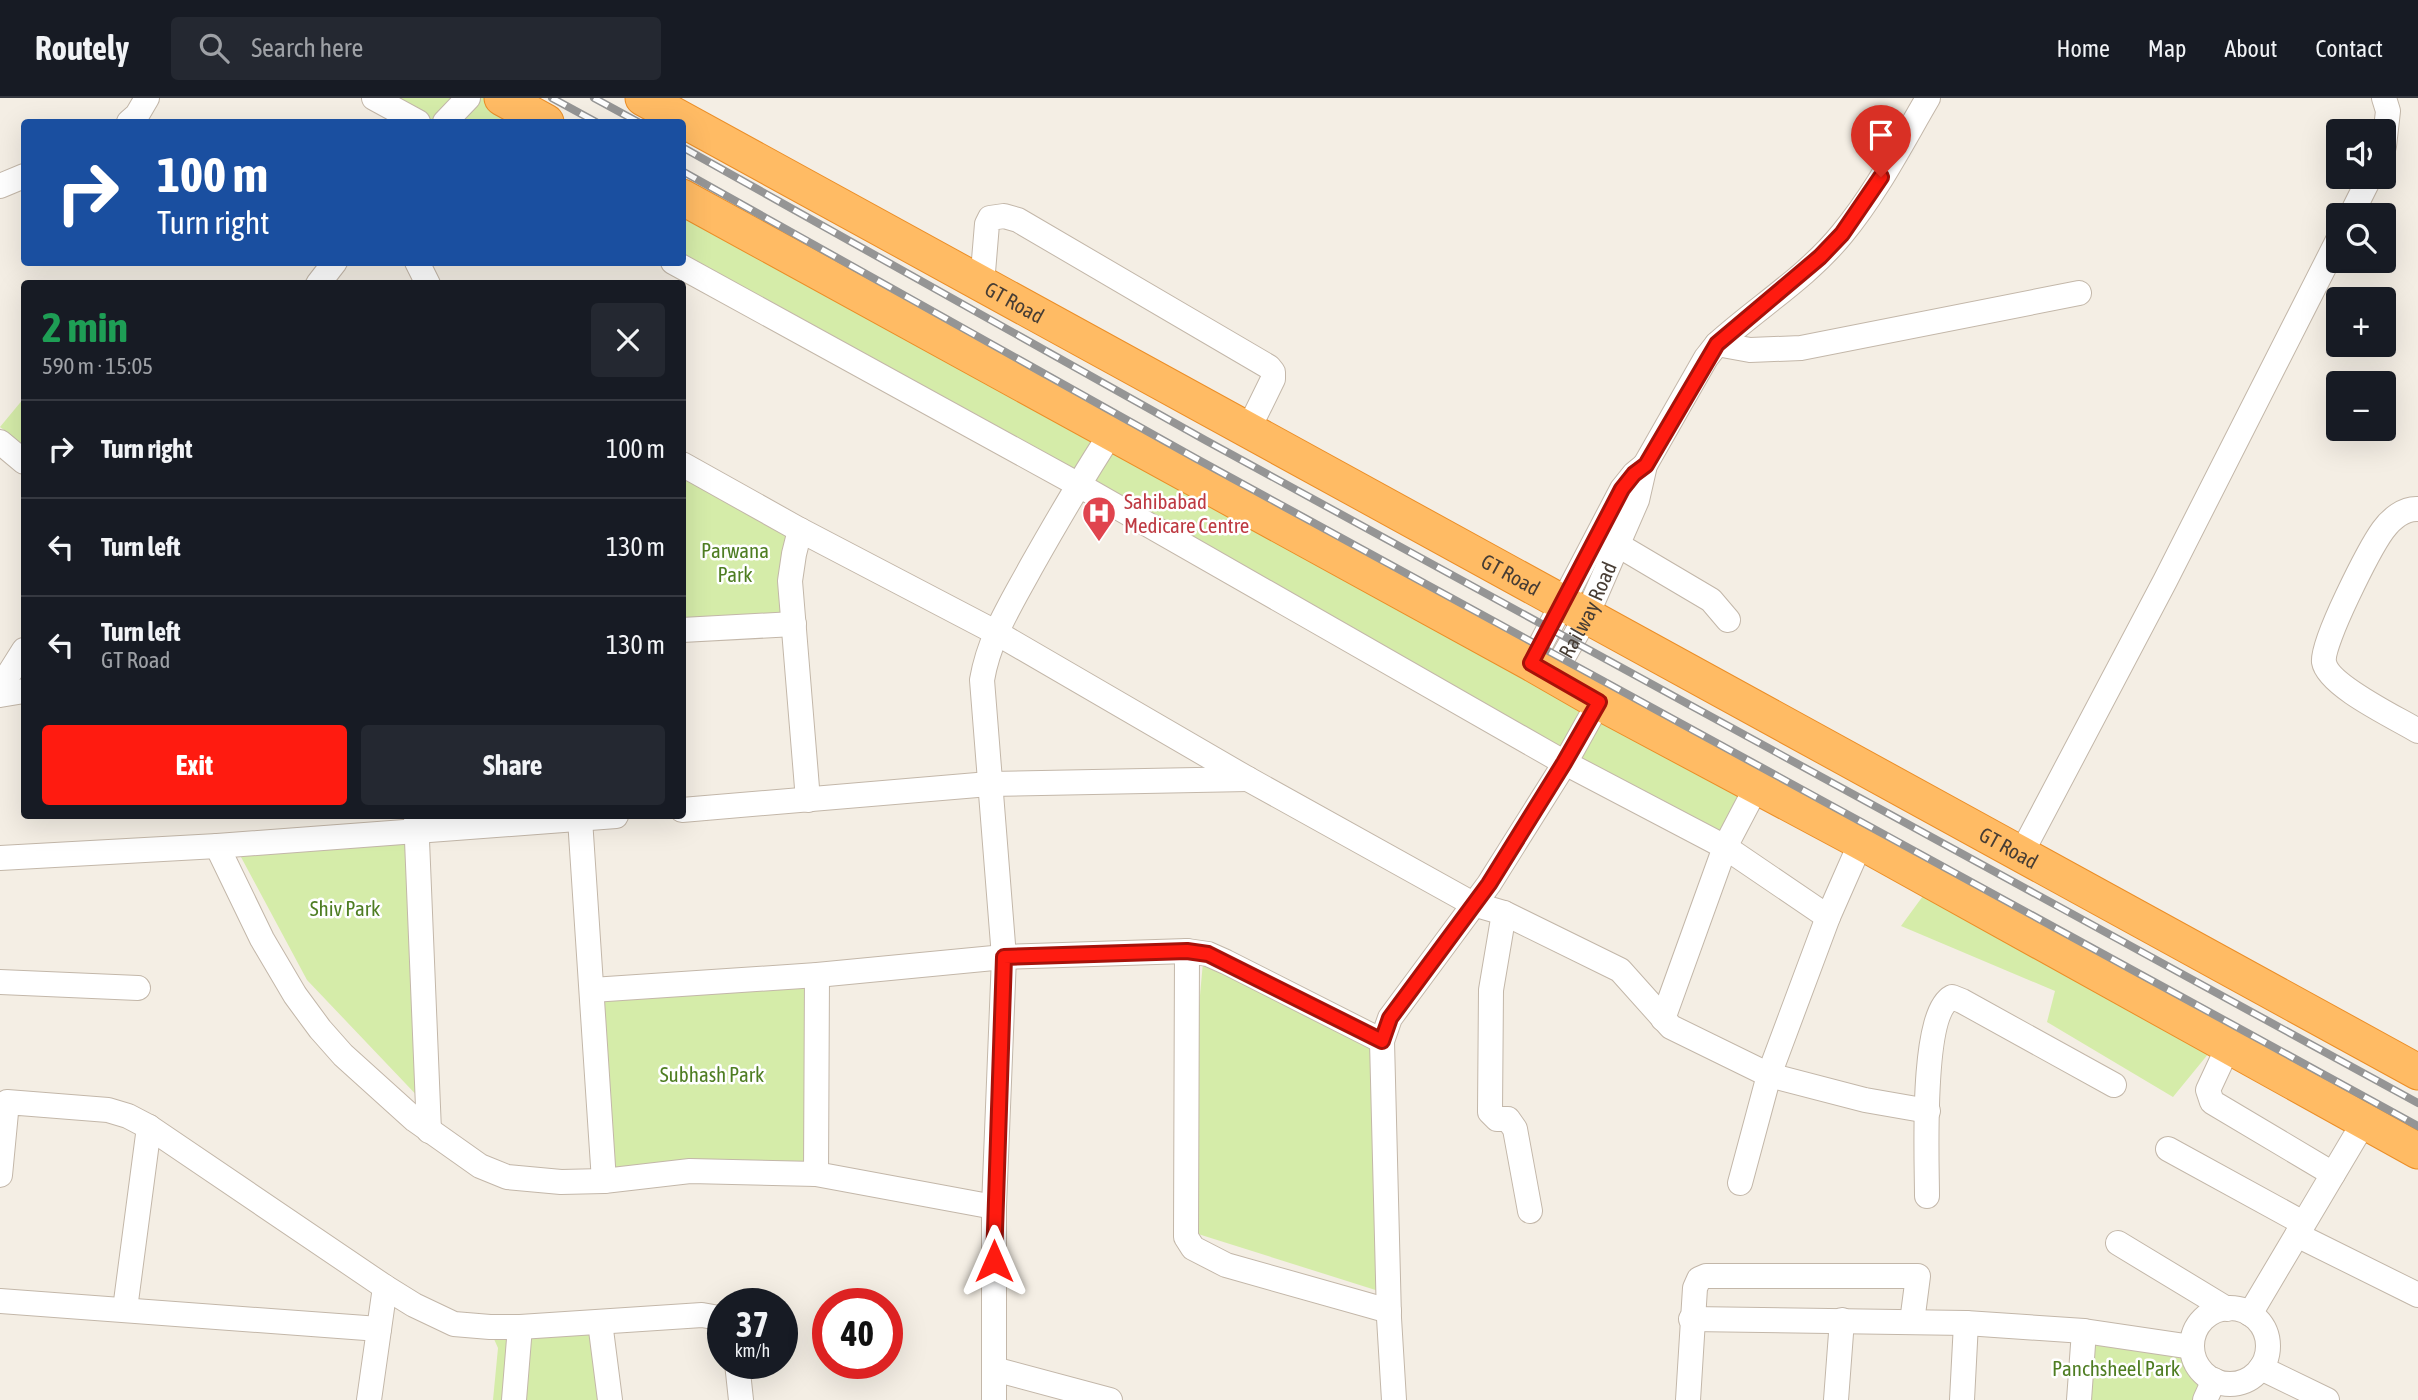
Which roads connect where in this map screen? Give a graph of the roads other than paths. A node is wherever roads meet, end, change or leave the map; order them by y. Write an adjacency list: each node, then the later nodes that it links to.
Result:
1 (147, 98): 8 (street)
2 (374, 98): 9 (street)
3 (468, 98): 10 (street)
4 (502, 98): 11 (highway)
5 (643, 98): 12 (highway, GT Road)
6 (1928, 98): 24 (street, Railway Road)
7 (2384, 98): 13 (street)
8 (132, 119)
9 (412, 119)
10 (448, 119)
11 (540, 119)
12 (681, 119)
13 (2387, 119)
14 (686, 122): 22 (highway, GT Road)
15 (21, 177): 16 (street)
16 (0, 186)
17 (686, 199): 26 (highway)
18 (2326, 264): 59 (street)
19 (332, 266): 21 (street)
20 (680, 266): 31 (street)
21 (321, 280)
22 (982, 284): 25 (highway, GT Road); 25 (street)
23 (2079, 293): 24 (street)
24 (1717, 344): 29 (street, Railway Road)
25 (1248, 430): 35 (highway, GT Road)
26 (1112, 432): 31 (street); 41 (highway)
27 (1, 445): 28 (street)
28 (21, 460)
29 (1646, 465): 34 (street, Railway Road); 35 (street, Railway Road)
30 (686, 466): 33 (street)
31 (1077, 484): 39 (street); 47 (street)
32 (2418, 509): 46 (street)
33 (800, 530): 37 (street); 39 (street)
34 (1618, 545): 35 (street, Railway Road); 36 (street)
35 (1576, 609): 41 (street, Railway Road); 59 (highway, GT Road)
36 (1728, 620)
37 (794, 624): 38 (street); 51 (street)
38 (686, 630)
39 (995, 632): 48 (street); 49 (street)
40 (21, 655): 42 (street)
41 (1542, 669): 45 (highway)
42 (0, 688)
43 (21, 692): 44 (street)
44 (0, 695)
45 (1599, 702): 47 (street); 50 (highway)
46 (2418, 731)
47 (1564, 763): 58 (street); 61 (street)
48 (1248, 779): 49 (street); 61 (street)
49 (989, 784): 51 (street); 65 (street)
50 (1757, 786): 56 (highway); 58 (street)
51 (808, 800): 52 (street)
52 (686, 810)
53 (547, 819): 55 (street)
54 (580, 819): 69 (street)
55 (416, 823): 57 (street); 79 (street)
56 (1861, 842): 63 (street); 72 (highway)
57 (217, 846): 60 (street); 79 (street)
58 (1725, 846): 63 (street); 70 (street)
59 (2021, 854): 73 (highway, GT Road)
60 (0, 858)
61 (1473, 904): 62 (street); 71 (street)
62 (1504, 913): 70 (street); 89 (street)
63 (1828, 917): 74 (street)
64 (1187, 951): 65 (street); 71 (street); 96 (street)
65 (1004, 957): 66 (street); 88 (street)
66 (817, 975): 69 (street); 82 (street)
67 (0, 982): 68 (street)
68 (138, 988)
69 (592, 990): 85 (street)
70 (1663, 1018): 74 (street)
71 (1382, 1041): 96 (street)
72 (2228, 1047): 77 (highway); 83 (street)
73 (2418, 1072)
74 (1769, 1074): 76 (street); 86 (street)
75 (2114, 1085): 76 (street)
76 (1928, 1111): 87 (street)
77 (2364, 1122): 81 (highway); 83 (street)
78 (149, 1127): 84 (street); 92 (street); 95 (street)
79 (429, 1131): 85 (street)
80 (2168, 1149): 90 (street)
81 (2418, 1151)
82 (816, 1174): 85 (street); 88 (street)
83 (2333, 1174): 90 (street)
84 (0, 1175)
85 (604, 1181)
86 (1740, 1183)
87 (1927, 1196)
88 (994, 1207): 109 (street)
89 (1530, 1210)
90 (2300, 1229): 93 (street); 97 (street)
91 (2118, 1242): 97 (street)
92 (384, 1287): 104 (street); 105 (street)
93 (2418, 1296)
94 (0, 1301): 95 (street)
95 (125, 1309): 105 (street)
96 (1389, 1311): 118 (street)
97 (2239, 1312): 107 (street); 108 (street)
98 (707, 1316): 101 (street)
99 (1691, 1320): 100 (street); 102 (street); 119 (street)
100 (1842, 1320): 102 (street); 120 (street)
101 (600, 1322): 104 (street); 114 (street)
102 (1912, 1322): 103 (street)
103 (1966, 1323): 106 (street); 121 (street)
104 (520, 1327): 113 (street)
105 (379, 1329): 112 (street)
106 (2084, 1331): 107 (street); 122 (street)
107 (2192, 1348): 111 (street)
108 (2261, 1368): 111 (street); 123 (street)
109 (994, 1369): 116 (street); 117 (street)
110 (739, 1379): 115 (street)
111 (2210, 1390)
112 (369, 1400)
113 (513, 1400)
114 (610, 1400)
115 (741, 1400)
116 (994, 1400)
117 (1110, 1400)
118 (1394, 1400)
119 (1688, 1400)
120 (1836, 1400)
121 (1962, 1400)
122 (2079, 1400)
123 (2328, 1400)

